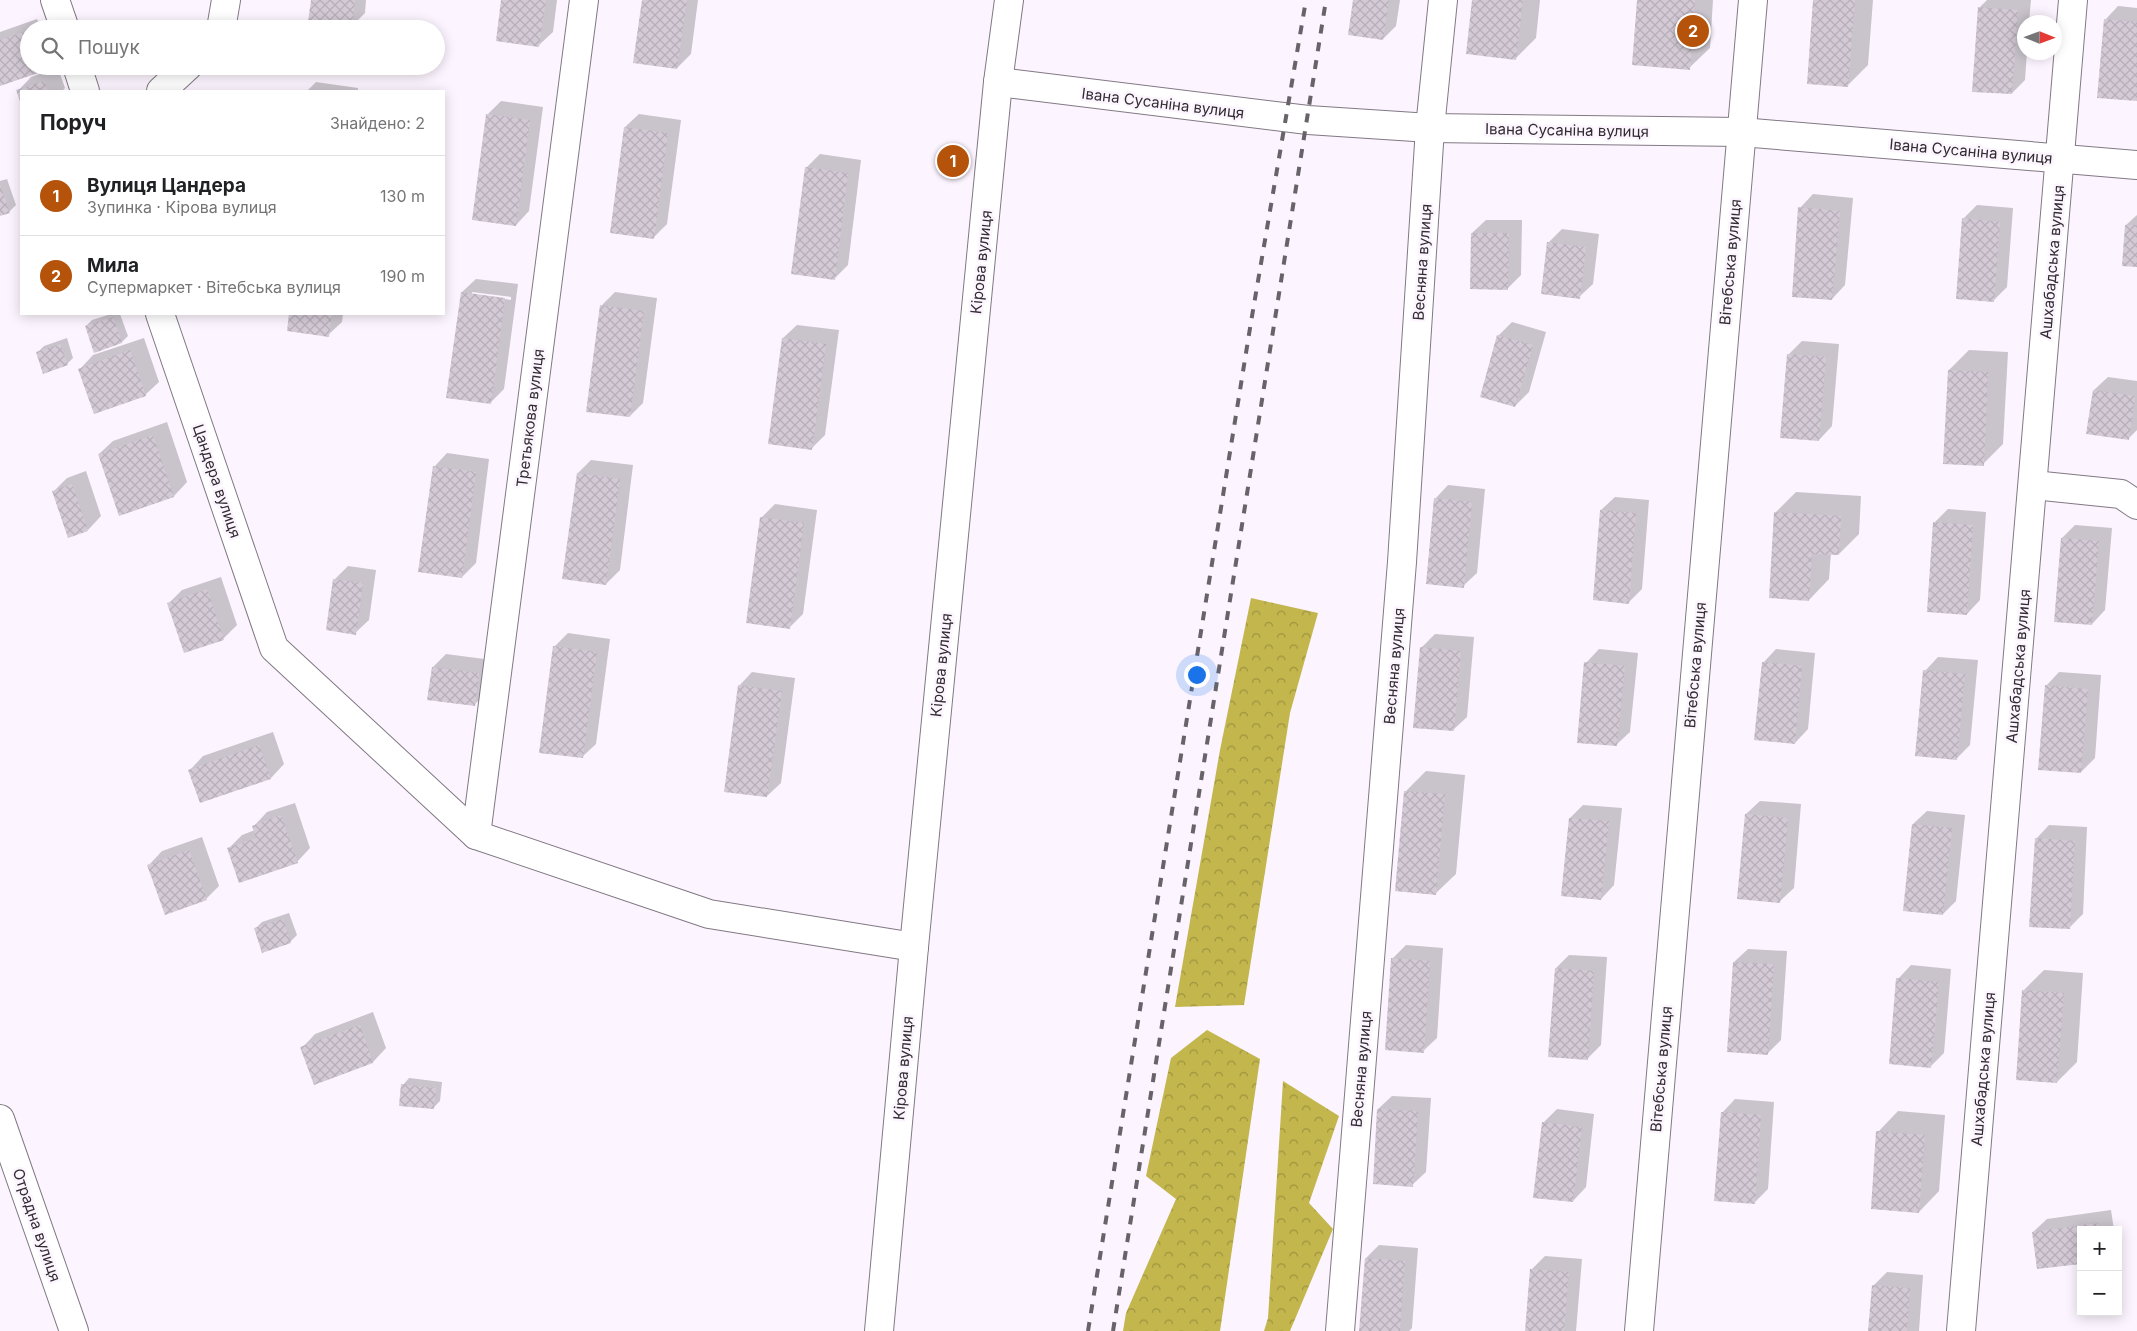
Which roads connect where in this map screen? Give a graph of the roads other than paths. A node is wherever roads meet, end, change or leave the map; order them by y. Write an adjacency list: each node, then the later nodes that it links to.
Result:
1 (56, 0): 8 (street)
2 (226, 0): 9 (street)
3 (584, 0): 22 (street, Третьякова вулиця)
4 (1009, 0): 12 (street, Кірова вулиця)
5 (1443, 0): 15 (street, Весняна вулиця)
6 (1753, 0): 16 (street, Вітебська вулиця)
7 (2072, 0): 17 (street, Ашхабадська вулиця)
8 (62, 20)
9 (223, 20)
10 (80, 75): 13 (street)
11 (178, 75): 14 (street)
12 (998, 82): 15 (street, Івана Сусаніна вулиця); 23 (street, Кірова вулиця)
13 (85, 90)
14 (162, 90)
15 (1430, 128): 16 (street, Івана Сусаніна вулиця); 27 (street, Весняна вулиця)
16 (1741, 132): 17 (street, Івана Сусаніна вулиця); 28 (street, Вітебська вулиця)
17 (2060, 158): 18 (street, Івана Сусаніна вулиця); 20 (street, Ашхабадська вулиця)
18 (2137, 165)
19 (160, 315): 22 (street, Цандера вулиця)
20 (2033, 485): 21 (street); 29 (street, Ашхабадська вулиця)
21 (2137, 505)
22 (476, 835): 23 (street)
23 (914, 947): 26 (street, Кірова вулиця)
24 (0, 1119): 25 (street, Отрадна вулиця)
25 (74, 1331)
26 (879, 1331)
27 (1340, 1331)
28 (1639, 1331)
29 (1961, 1331)

